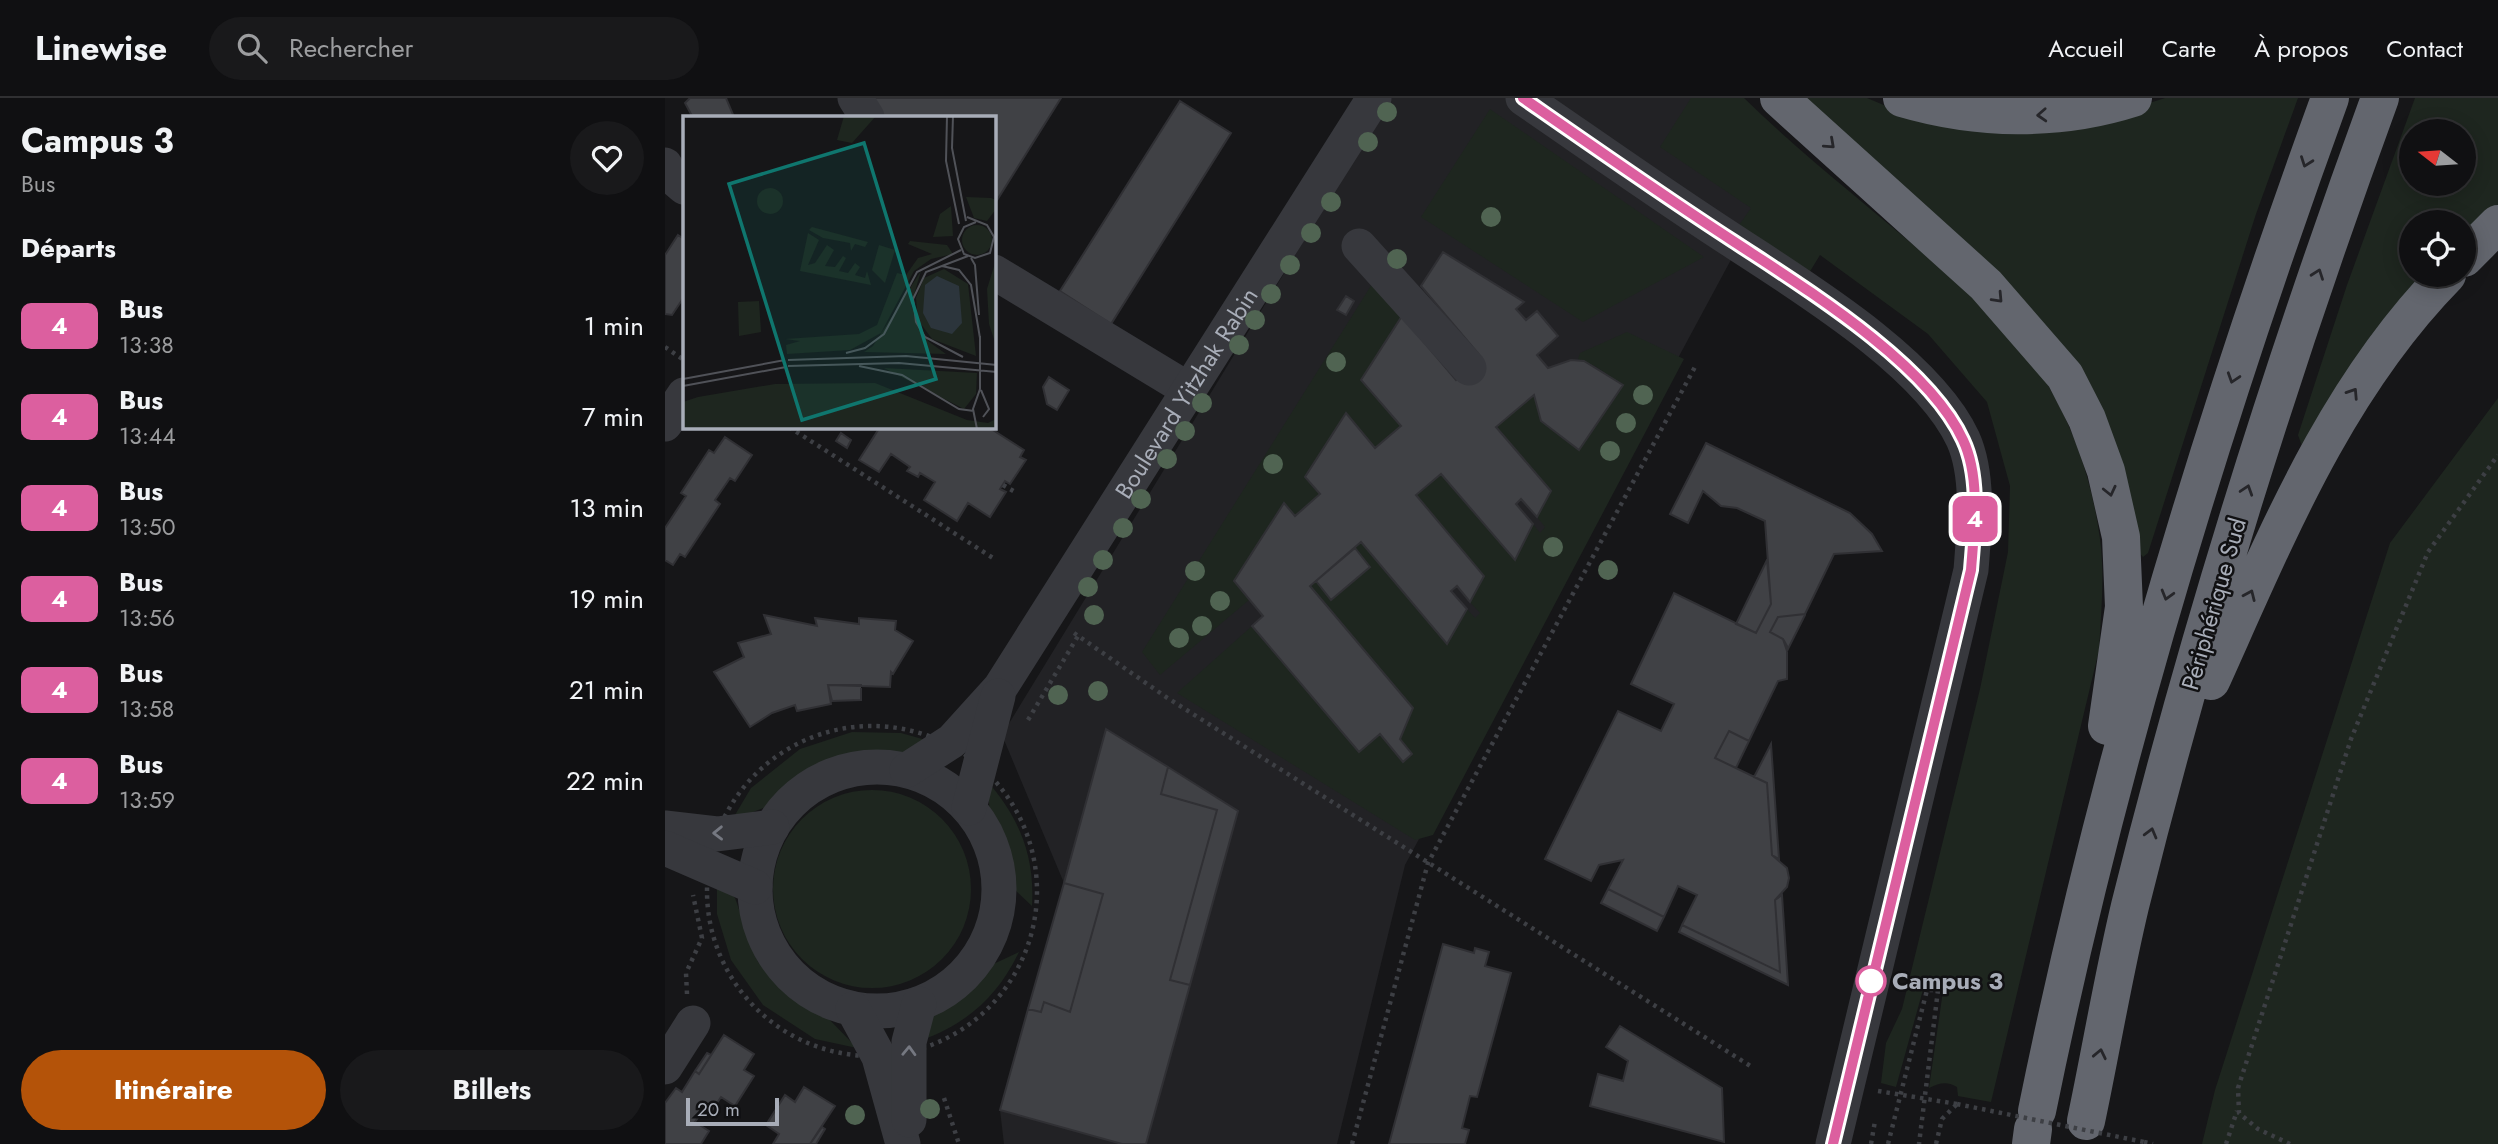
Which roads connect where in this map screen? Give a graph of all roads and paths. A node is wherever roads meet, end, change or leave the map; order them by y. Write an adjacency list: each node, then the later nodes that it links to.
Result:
1 (855, 98): 9 (street)
2 (1374, 98): 21 (street, Boulevard Yitzhak Rabin)
3 (1523, 98): 67 (street)
4 (1779, 98): 48 (highway, one-way to 48)
5 (1902, 98): 6 (highway, one-way to 5)
6 (2133, 98)
7 (2330, 98): 48 (highway, Périphérique Sud, one-way to 48)
8 (2380, 98): 38 (highway, Périphérique Sud, one-way to 8)
9 (866, 116)
10 (665, 165): 11 (street)
11 (683, 186)
12 (2498, 224): 14 (highway)
13 (1359, 246): 20 (street)
14 (2476, 246)
15 (996, 273): 21 (street)
16 (2437, 287): 38 (highway, one-way to 16)
17 (665, 347): 18 (path)
18 (683, 359)
19 (1696, 365): 44 (path)
20 (1469, 368)
21 (1189, 390): 31 (street, Boulevard Yitzhak Rabin)
22 (683, 397): 23 (street)
23 (665, 424)
24 (792, 429): 28 (path)
25 (2498, 455): 60 (path)
26 (1003, 485): 27 (path)
27 (1015, 492)
28 (993, 558)
29 (1070, 631): 30 (path)
30 (1078, 636): 32 (path); 44 (path)
31 (1000, 688): 34 (street, Boulevard Yitzhak Rabin); 39 (street, Boulevard Yitzhak Rabin)
32 (1025, 726)
33 (940, 741): 40 (path)
34 (907, 770): 39 (street); 41 (street)
35 (1001, 772): 37 (path)
36 (988, 776): 37 (path)
37 (995, 783): 52 (path)
38 (2162, 792): 63 (highway, Périphérique Sud, one-way to 38)
39 (969, 808): 49 (street)
40 (721, 826)
41 (772, 827): 42 (street, one-way to 42); 46 (street)
42 (665, 828)
43 (665, 848): 46 (street)
44 (1428, 863): 55 (path); 66 (path)
45 (708, 876): 53 (path)
46 (755, 887): 50 (street)
47 (692, 891): 51 (path)
48 (2069, 953): 62 (highway, Périphérique Sud)
49 (919, 1004): 50 (street); 65 (street, one-way to 49)
50 (853, 1009): 64 (street)
51 (693, 1023): 54 (street)
52 (920, 1049)
53 (861, 1055)
54 (665, 1067)
55 (1752, 1067)
56 (1879, 1091): 57 (path)
57 (1900, 1095): 58 (path); 58 (path); 69 (path)
58 (1925, 1099): 59 (path); 70 (path)
59 (1957, 1104): 71 (path); 72 (path, bridge)
60 (2237, 1111): 73 (path); 74 (path)
61 (1877, 1113): 68 (path)
62 (2034, 1128)
63 (2083, 1135)
64 (903, 1144)
65 (909, 1144)
66 (1352, 1144)
67 (1833, 1144)
68 (1871, 1144)
69 (1888, 1144)
70 (1919, 1144)
71 (1936, 1144)
72 (2153, 1144)
73 (2226, 1144)
74 (2290, 1144)

